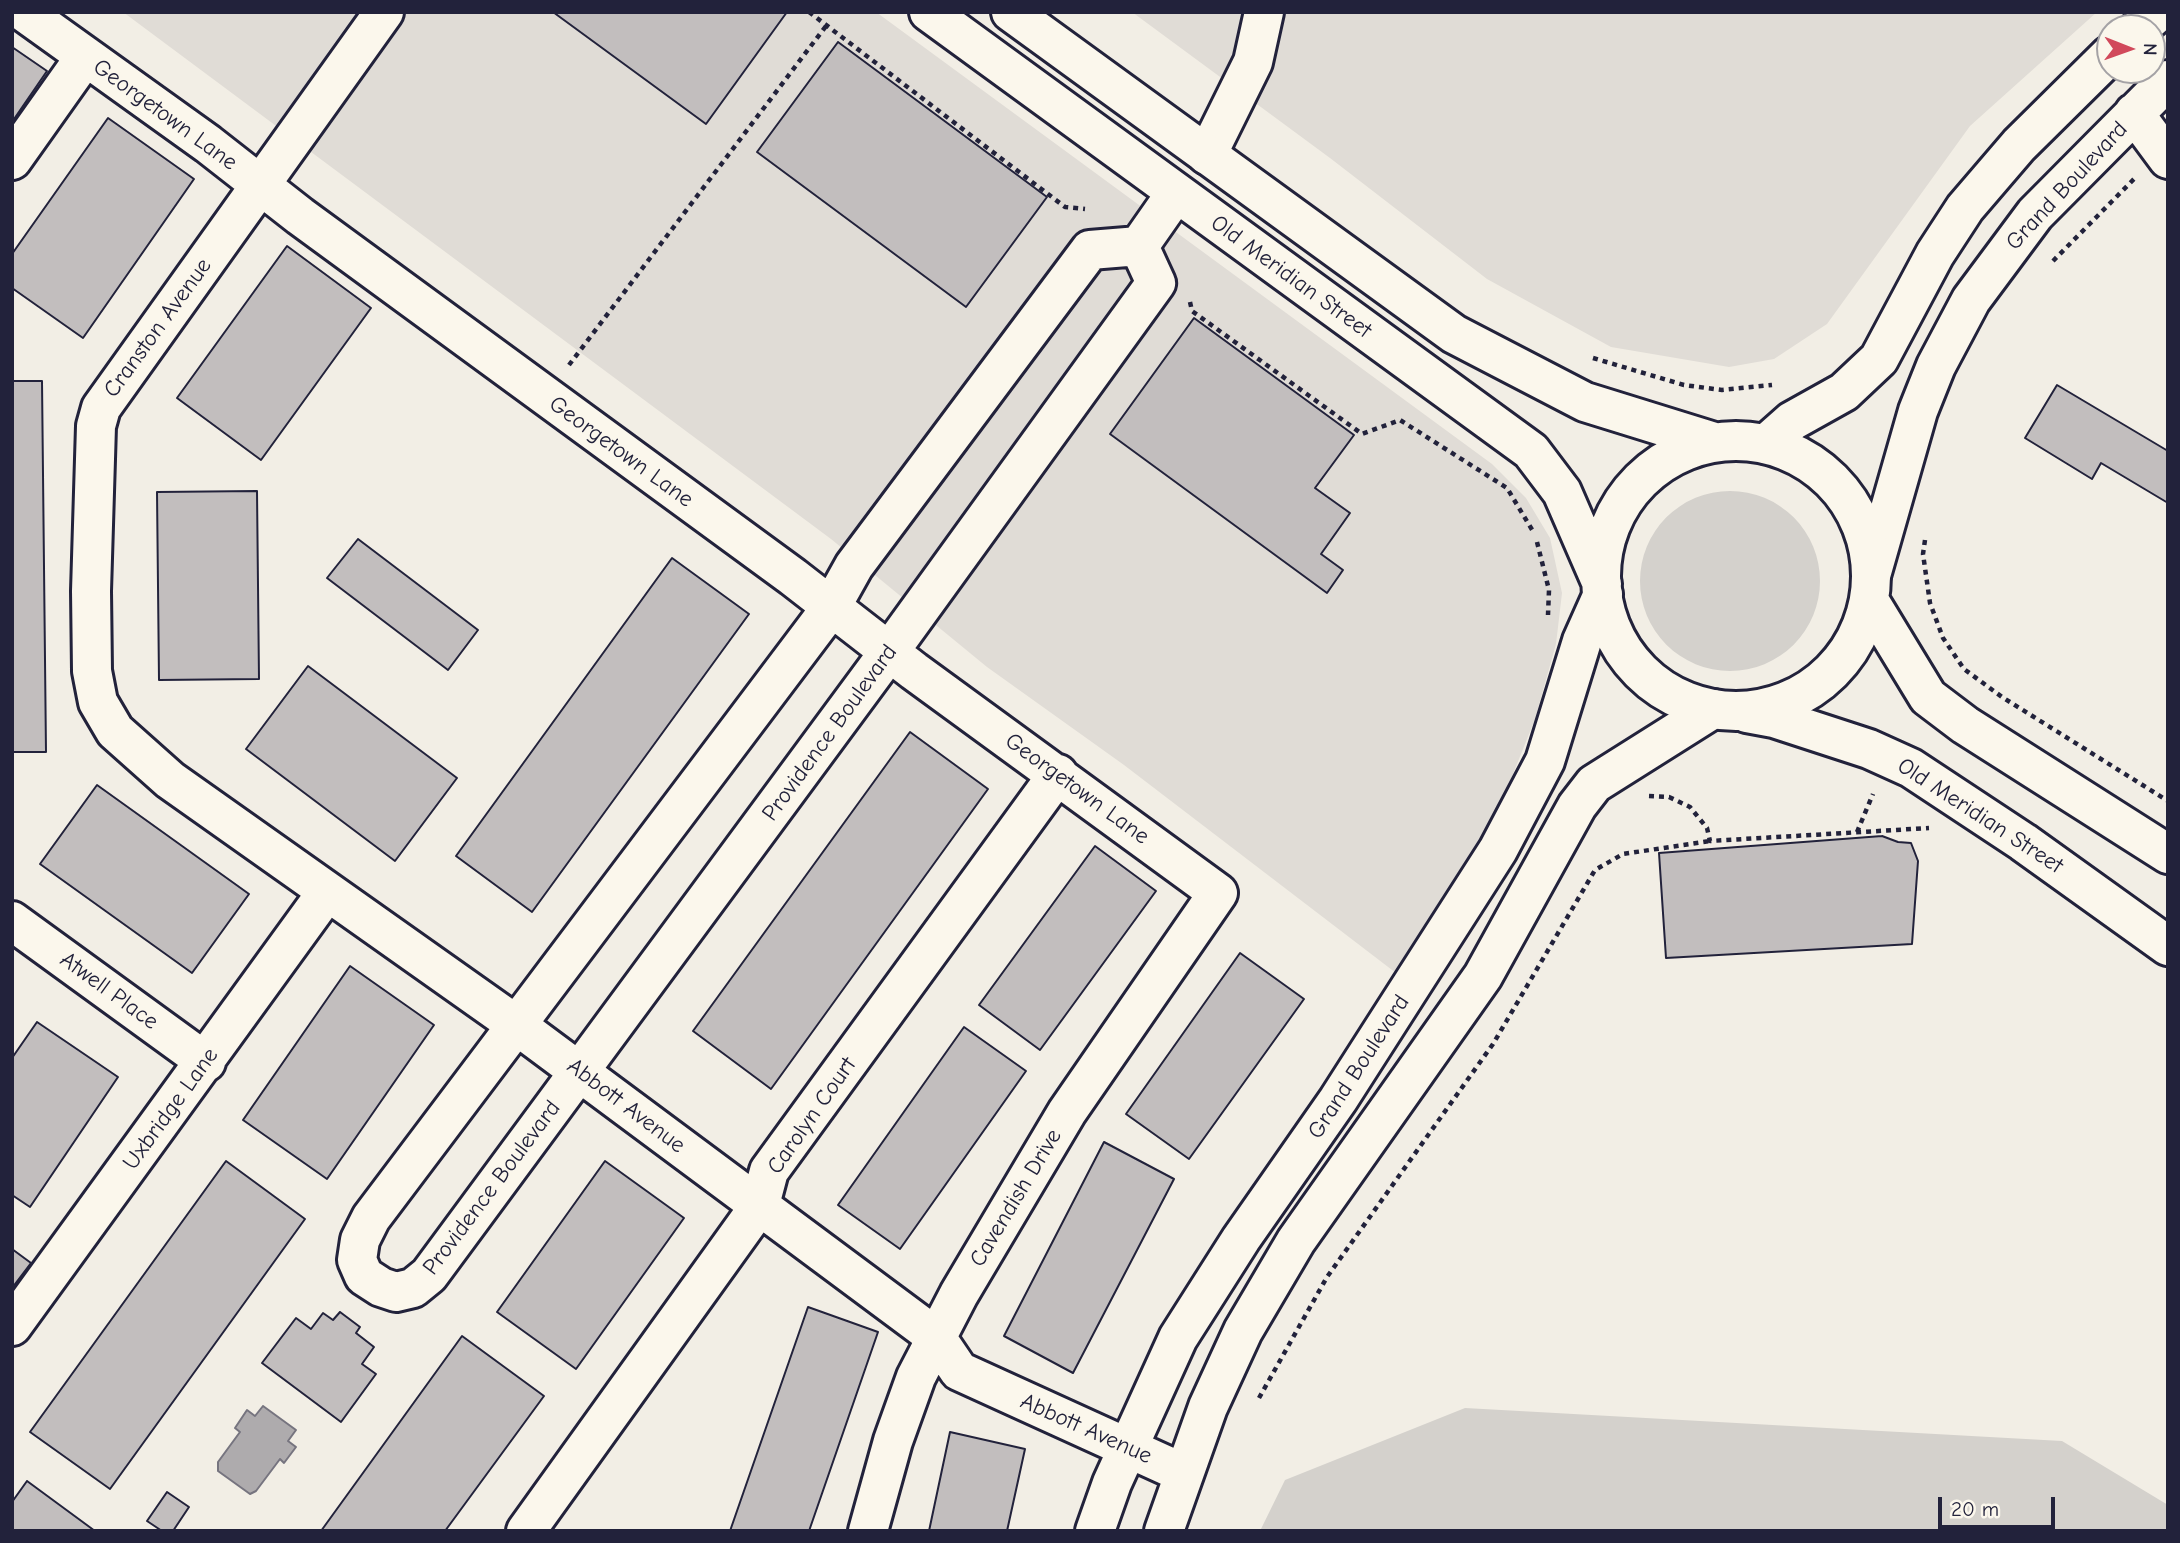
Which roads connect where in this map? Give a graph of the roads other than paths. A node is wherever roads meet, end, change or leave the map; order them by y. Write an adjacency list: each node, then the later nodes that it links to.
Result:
1 (24, 12): 6 (street, Georgetown Lane)
2 (384, 12): 13 (street, Cranston Avenue)
3 (929, 12): 14 (street, Old Meridian Street)
4 (1011, 12): 10 (street)
5 (1264, 12): 10 (street)
6 (85, 57): 11 (street); 13 (street, Georgetown Lane)
7 (2096, 69): 17 (street)
8 (2168, 80): 9 (street, Grand Boulevard)
9 (2134, 113): 12 (street); 18 (street, Grand Boulevard)
10 (1207, 155): 16 (street)
11 (12, 160)
12 (2152, 168)
13 (261, 184): 20 (street, Georgetown Lane); 22 (street, Cranston Avenue)
14 (1176, 193): 15 (street); 19 (street, Old Meridian Street)
15 (1139, 246): 20 (street, Providence Boulevard); 21 (street, Providence Boulevard)
16 (1714, 442): 17 (street); 19 (street)
17 (1766, 443): 18 (street)
18 (1870, 586): 23 (street, Grand Boulevard); 25 (street)
19 (1602, 589): 23 (street, Old Meridian Street); 36 (street, Grand Boulevard)
20 (831, 609): 21 (street, Georgetown Lane); 30 (street, Providence Boulevard)
21 (889, 652): 24 (street, Georgetown Lane); 32 (street, Providence Boulevard)
22 (97, 697): 26 (street, Abbott Avenue)
23 (1724, 710): 29 (street, Old Meridian Street); 37 (street, Grand Boulevard)
24 (1058, 774): 27 (street, Georgetown Lane); 33 (street, Carolyn Court)
25 (2168, 854)
26 (327, 891): 30 (street, Abbott Avenue); 31 (street, Uxbridge Lane)
27 (1218, 893): 35 (street, Cavendish Drive)
28 (12, 921): 31 (street, Atwell Place)
29 (2168, 946)
30 (515, 1024): 32 (street, Abbott Avenue); 32 (street, Providence Boulevard)
31 (206, 1062): 34 (street, Uxbridge Lane)
32 (579, 1071): 33 (street, Abbott Avenue)
33 (760, 1205): 35 (street, Abbott Avenue); 38 (street, Carolyn Court)
34 (12, 1326)
35 (936, 1337): 36 (street, Abbott Avenue); 39 (street, Cavendish Drive)
36 (1128, 1447): 37 (street, Abbott Avenue); 40 (street, Grand Boulevard)
37 (1183, 1473): 41 (street, Grand Boulevard)
38 (526, 1531)
39 (868, 1531)
40 (1096, 1531)
41 (1164, 1531)

